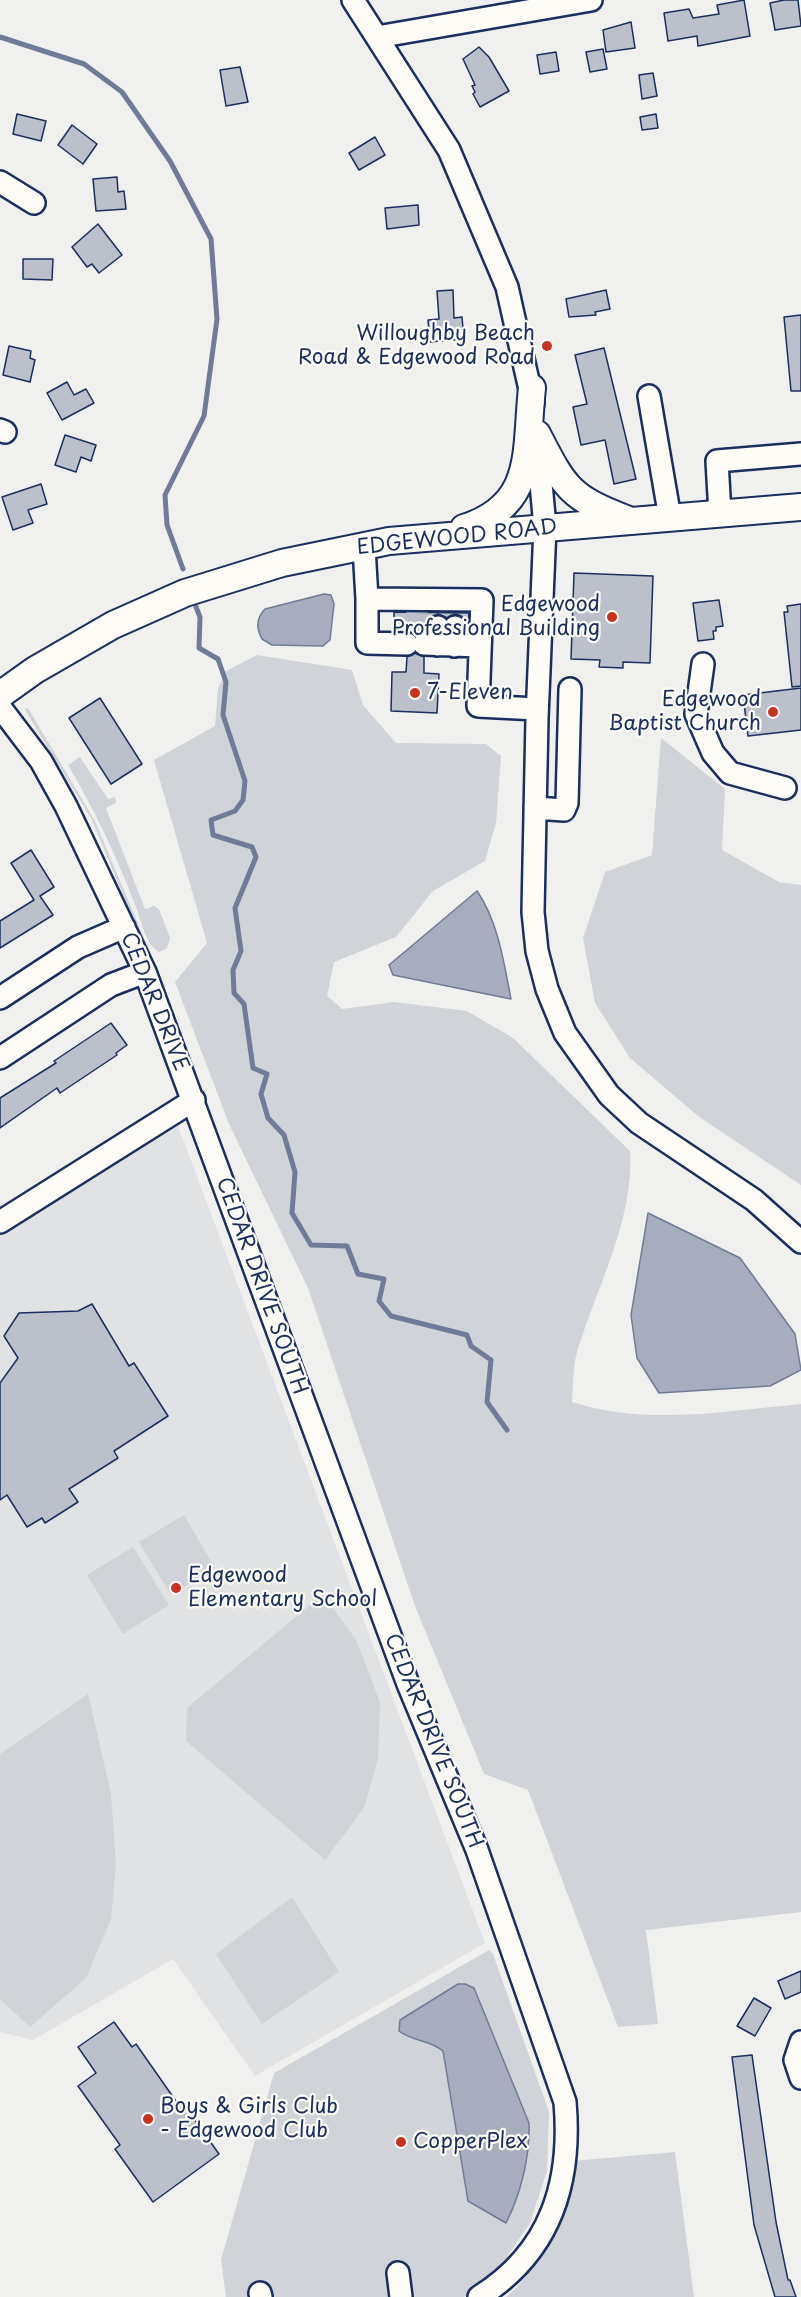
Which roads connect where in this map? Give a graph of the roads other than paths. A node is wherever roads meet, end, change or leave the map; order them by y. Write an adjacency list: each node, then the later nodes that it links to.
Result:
1 (353, 0): 3 (street)
2 (591, 0): 3 (street)
3 (376, 37): 6 (street)
4 (0, 182): 5 (street)
5 (34, 202)
6 (532, 388): 8 (street); 15 (main road)
7 (649, 396): 12 (street)
8 (537, 434): 13 (main road); 14 (street)
9 (801, 454): 11 (street)
10 (801, 507): 11 (main road, EDGEWOOD ROAD)
11 (720, 514): 12 (main road, EDGEWOOD ROAD)
12 (670, 518): 13 (main road, EDGEWOOD ROAD)
13 (632, 522): 14 (main road, EDGEWOOD ROAD)
14 (545, 528): 15 (main road, EDGEWOOD ROAD); 24 (street)
15 (436, 537): 16 (main road, EDGEWOOD ROAD)
16 (364, 546): 17 (street); 22 (main road, EDGEWOOD ROAD)
17 (368, 599): 18 (street); 18 (street)
18 (436, 622): 19 (street); 19 (street)
19 (480, 646): 24 (street)
20 (703, 664): 25 (street)
21 (570, 689): 26 (street)
22 (0, 695)
23 (0, 707): 27 (street, CEDAR DRIVE)
24 (537, 709): 26 (street)
25 (785, 788)
26 (535, 808): 33 (street)
27 (124, 927): 28 (street, CEDAR DRIVE); 29 (street)
28 (145, 972): 30 (street); 31 (street, CEDAR DRIVE)
29 (0, 998)
30 (0, 1058)
31 (194, 1101): 32 (street); 38 (street, CEDAR DRIVE SOUTH)
32 (0, 1222)
33 (801, 1242)
34 (801, 2042): 35 (street)
35 (801, 2078)
36 (398, 2273): 37 (street)
37 (401, 2297)
38 (479, 2297)

